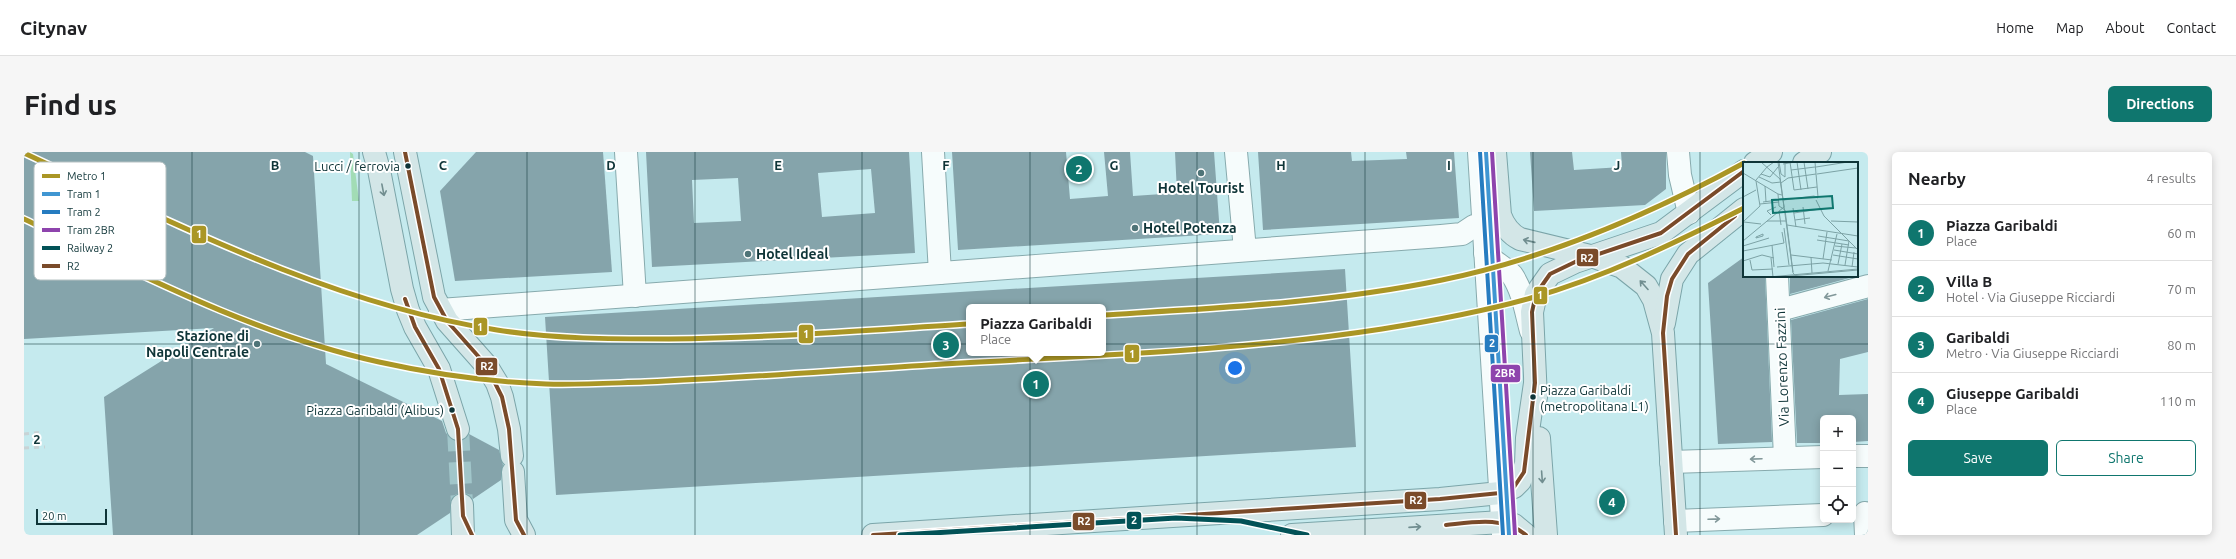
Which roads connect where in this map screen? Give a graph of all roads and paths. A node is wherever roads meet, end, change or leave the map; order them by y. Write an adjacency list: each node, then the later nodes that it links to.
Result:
1 (374, 152): 30 (main road, one-way to 30)
2 (626, 152): 24 (street)
3 (933, 152): 21 (street)
4 (1236, 152): 18 (street)
5 (1495, 152): 16 (main road)
6 (1678, 152): 15 (street)
7 (1771, 152): 11 (main road)
8 (1820, 152): 12 (main road)
9 (408, 153): 25 (main road)
10 (1480, 162): 16 (street); 19 (street)
11 (1756, 162)
12 (1805, 162)
13 (1743, 172): 15 (main road)
14 (1743, 210): 27 (main road)
15 (1689, 213): 20 (main road)
16 (1500, 215): 20 (main road, one-way to 16)
17 (1474, 226): 18 (street)
18 (1245, 250): 21 (street)
19 (1485, 253): 28 (street); 36 (street)
20 (1594, 256): 27 (main road, one-way to 20); 28 (main road)
21 (940, 273): 24 (street)
22 (1777, 277): 26 (street, Via Lorenzo Fazzini)
23 (1868, 286): 26 (street, one-way to 26)
24 (635, 296): 25 (street)
25 (440, 310): 44 (main road)
26 (1780, 310): 34 (street, Via Lorenzo Fazzini)
27 (1663, 333): 35 (main road)
28 (1532, 336): 29 (main road)
29 (1535, 383): 36 (main road); 48 (main road, one-way to 48)
30 (458, 429)
31 (1856, 456): 32 (street)
32 (1868, 456)
33 (1820, 457): 34 (street)
34 (1785, 458): 35 (street, one-way to 35)
35 (1672, 462): 41 (main road)
36 (1500, 494): 42 (street); 45 (main road)
37 (1862, 513): 49 (street)
38 (1820, 516): 40 (street)
39 (463, 519): 43 (main road)
40 (1785, 526): 41 (street, one-way to 40)
41 (1676, 528)
42 (1502, 529): 46 (main road, one-way to 42); 47 (main road)
43 (472, 535)
44 (524, 535)
45 (873, 535)
46 (1292, 535)
47 (1526, 535)
48 (1546, 535)
49 (1866, 535)

